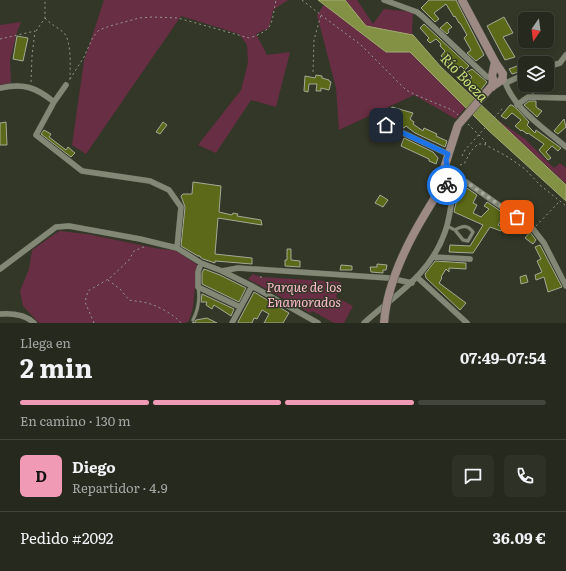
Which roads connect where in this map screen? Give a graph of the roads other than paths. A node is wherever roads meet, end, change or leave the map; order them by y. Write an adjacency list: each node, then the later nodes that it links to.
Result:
1 (384, 0): 6 (street)
2 (462, 0): 6 (street)
3 (566, 55): 4 (street)
4 (554, 65)
5 (518, 75): 6 (street)
6 (496, 79): 11 (street); 14 (street, bridge)
7 (66, 85): 10 (street)
8 (0, 88): 10 (street)
9 (566, 98): 11 (street)
10 (54, 102): 18 (street)
11 (517, 105): 13 (street)
12 (386, 125): 14 (street)
13 (566, 147)
14 (446, 160): 15 (street)
15 (444, 190): 16 (street); 27 (street); 36 (street, bridge)
16 (447, 226): 17 (lane); 19 (street)
17 (454, 230): 17 (lane)
18 (177, 248): 21 (street); 22 (street)
19 (433, 257): 20 (street); 24 (street)
20 (470, 259)
21 (201, 263): 23 (street); 28 (street)
22 (0, 269)
23 (222, 271): 25 (street); 26 (street)
24 (418, 278): 25 (street); 37 (street)
25 (412, 283): 35 (street)
26 (252, 286): 29 (street); 34 (street)
27 (566, 286)
28 (198, 287): 29 (street); 31 (lane)
29 (240, 307): 33 (street)
30 (0, 314): 32 (street)
31 (193, 320)
32 (34, 323)
33 (232, 323)
34 (318, 323)
35 (364, 323)
36 (384, 323)
37 (468, 323)

